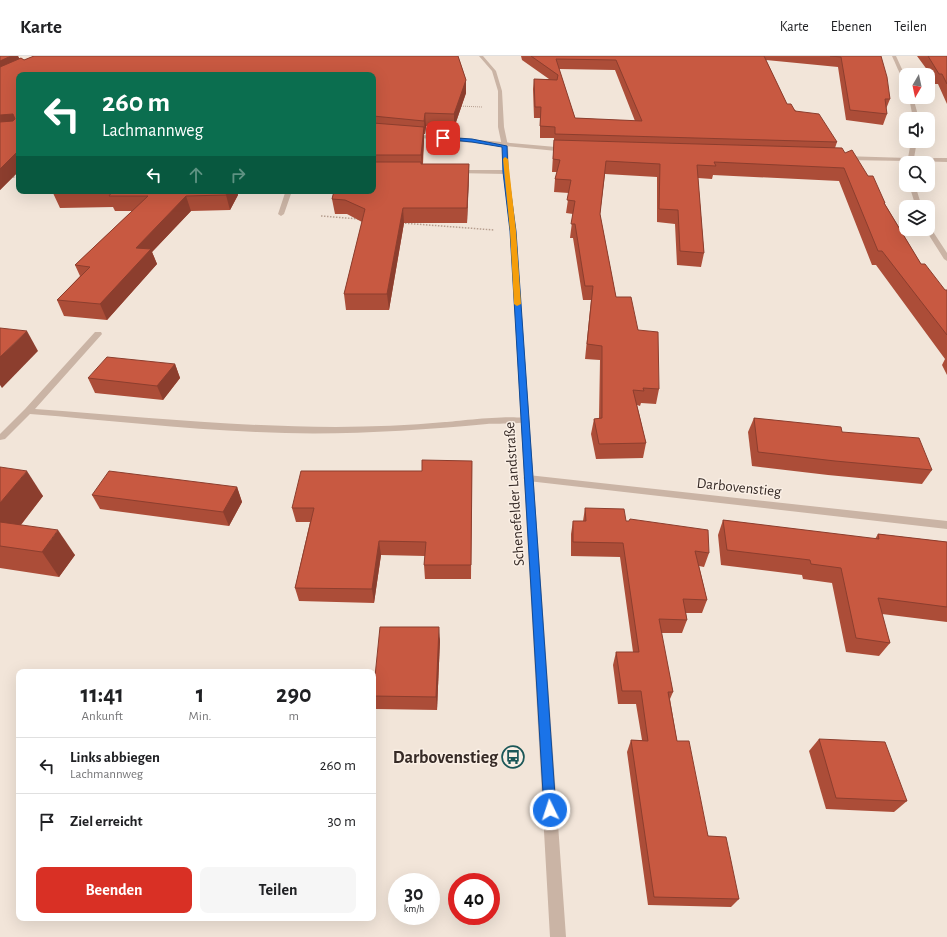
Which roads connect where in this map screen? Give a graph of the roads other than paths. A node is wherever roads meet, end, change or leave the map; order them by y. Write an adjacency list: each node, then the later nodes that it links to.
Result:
1 (481, 56): 5 (street, Schenefelder Landstraße)
2 (894, 56): 3 (street)
3 (899, 68)
4 (406, 135): 5 (street)
5 (505, 146): 6 (street); 12 (street, Schenefelder Landstraße)
6 (572, 150)
7 (840, 158): 10 (street)
8 (935, 160): 9 (street)
9 (947, 160)
10 (899, 161)
11 (452, 172): 12 (street)
12 (506, 172): 19 (street, Schenefelder Landstraße)
13 (288, 194): 14 (street)
14 (280, 214)
15 (933, 236): 16 (street)
16 (947, 259)
17 (98, 334): 18 (street)
18 (28, 411): 19 (street); 20 (street)
19 (524, 420): 21 (street, Schenefelder Landstraße)
20 (1, 437)
21 (528, 478): 22 (street, Darbovenstieg); 23 (street, Schenefelder Landstraße)
22 (947, 525)
23 (558, 937)

